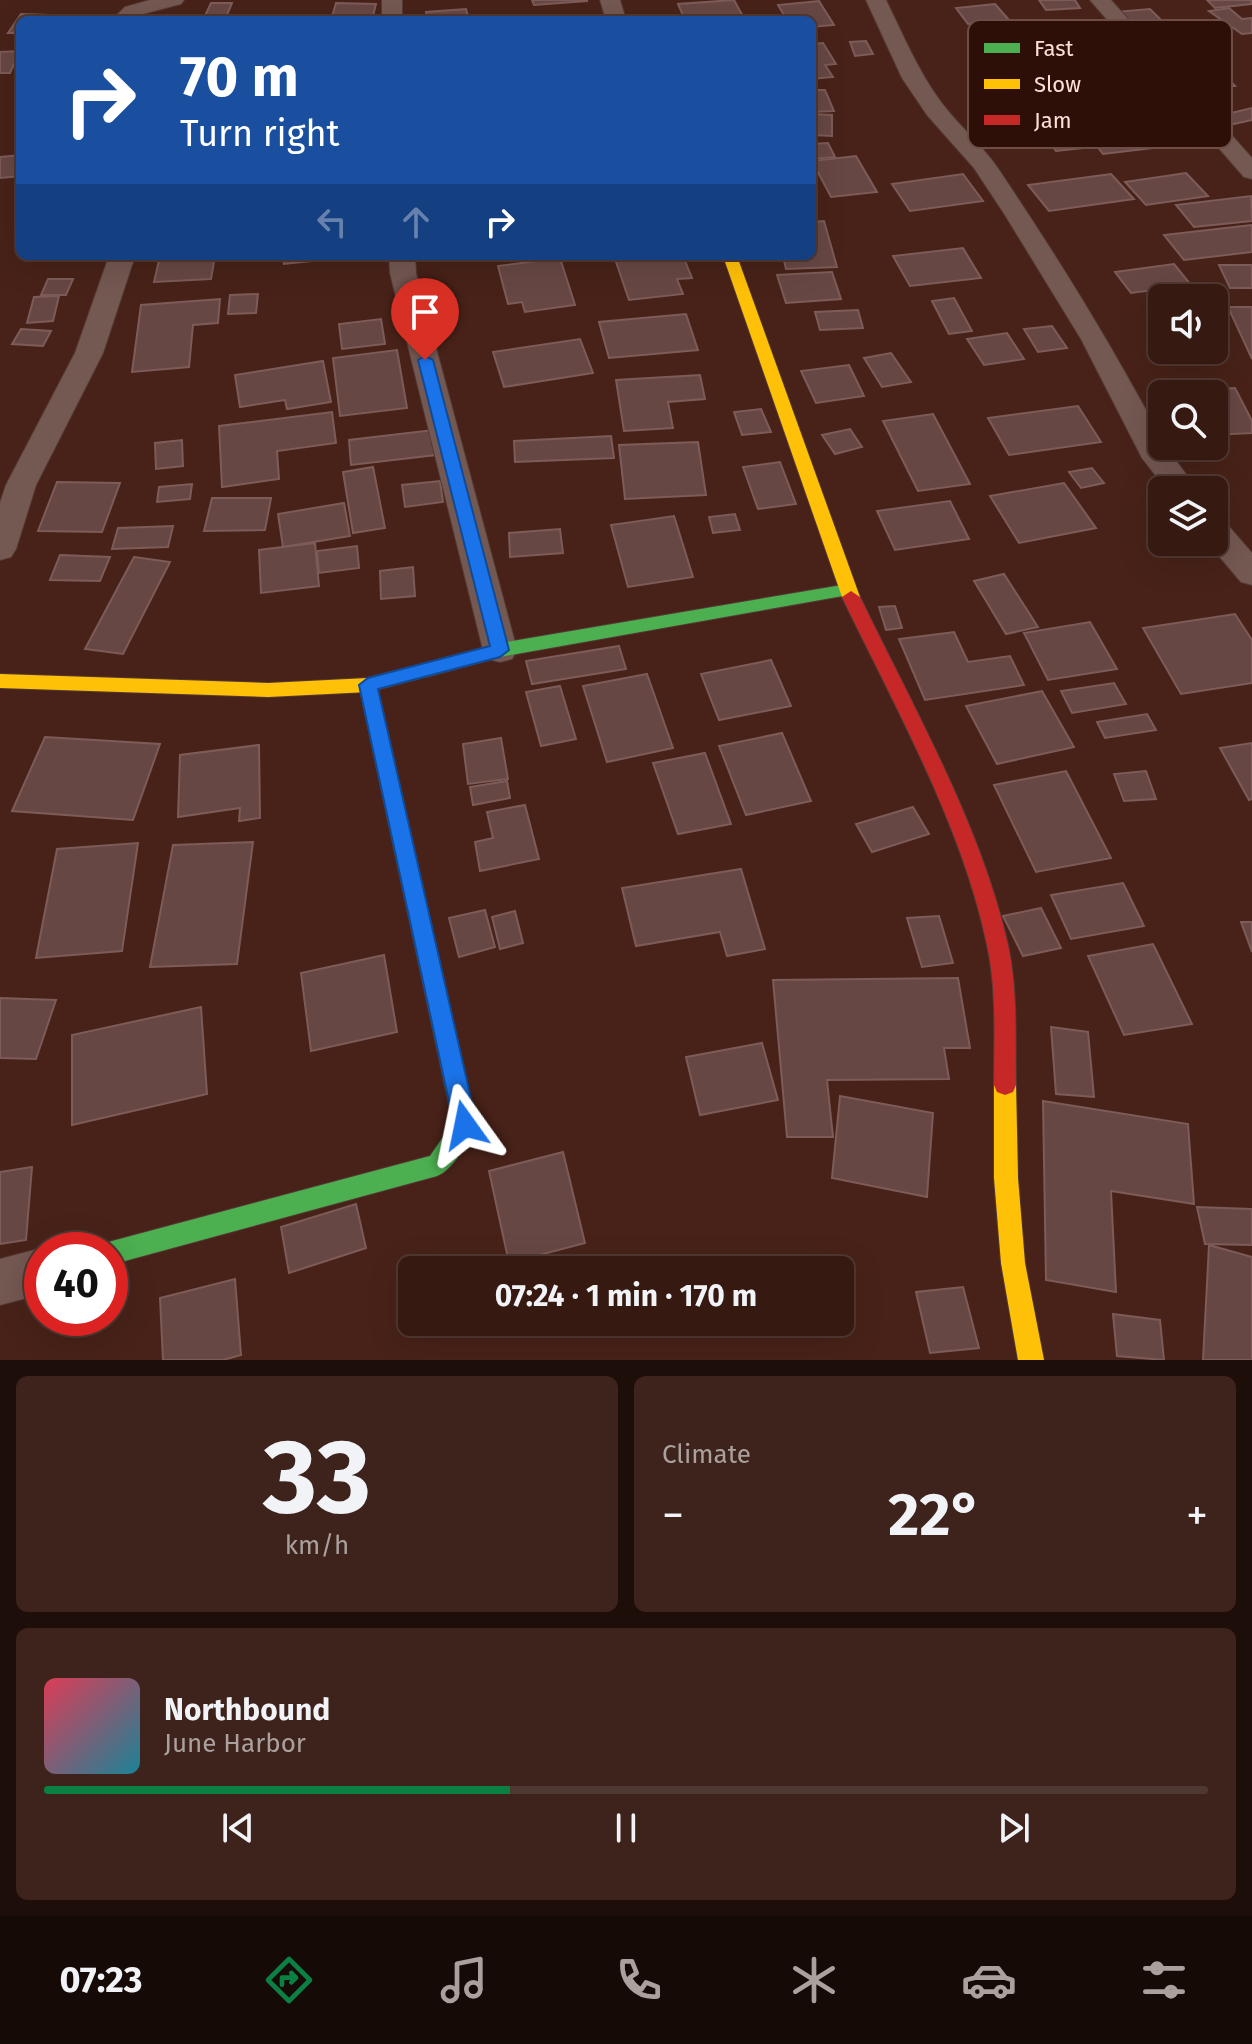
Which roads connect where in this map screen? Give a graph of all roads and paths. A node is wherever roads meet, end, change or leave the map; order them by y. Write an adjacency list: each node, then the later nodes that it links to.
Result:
1 (176, 0): 4 (street); 5 (street)
2 (876, 0): 9 (street)
3 (1100, 0): 6 (street)
4 (126, 16)
5 (194, 16)
6 (1118, 20)
7 (1252, 131): 8 (street)
8 (1232, 135)
9 (968, 147)
10 (969, 148): 16 (street)
11 (1231, 148): 12 (street)
12 (1252, 172)
13 (121, 260): 18 (street)
14 (402, 260): 21 (street)
15 (731, 260): 20 (street)
16 (1172, 476)
17 (1228, 546): 19 (street)
18 (0, 549)
19 (1252, 574)
20 (848, 590): 21 (street); 27 (street)
21 (500, 650): 23 (street)
22 (0, 681): 23 (street)
23 (368, 685): 24 (street)
24 (128, 1248)
25 (24, 1276): 26 (street)
26 (0, 1282)
27 (1031, 1360)

